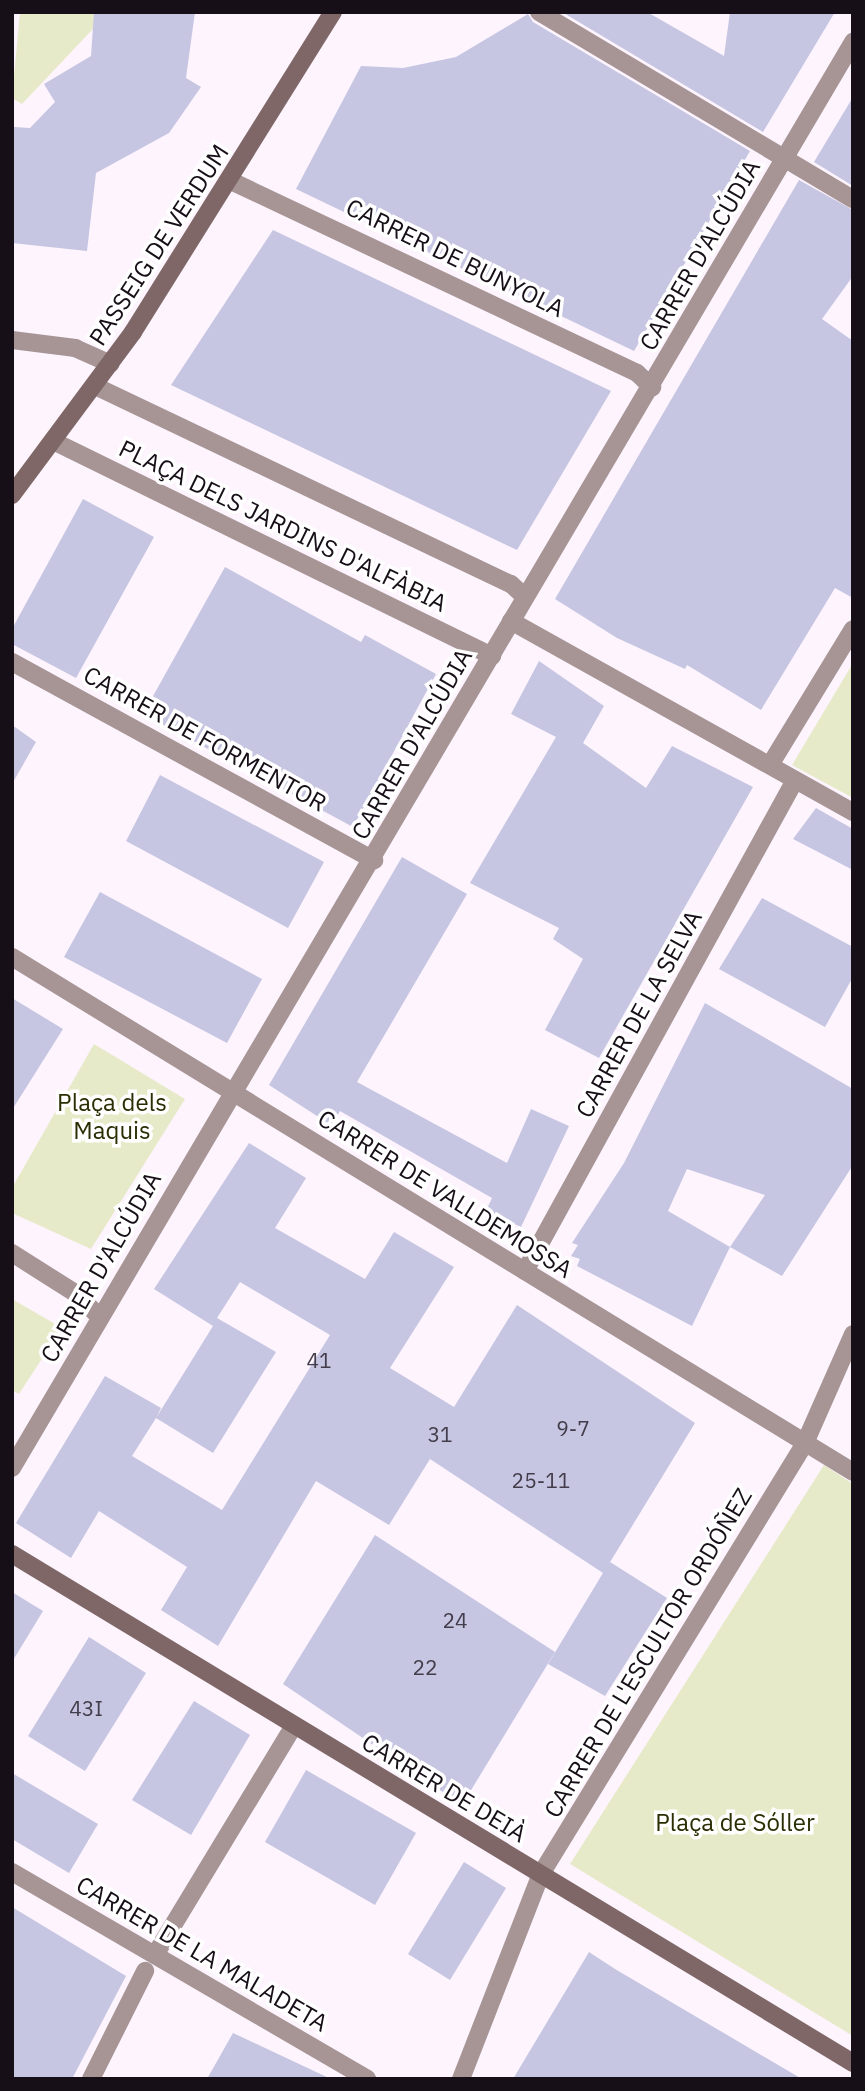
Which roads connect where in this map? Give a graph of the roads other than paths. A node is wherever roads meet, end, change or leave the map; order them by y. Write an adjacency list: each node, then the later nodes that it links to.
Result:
1 (333, 12): 5 (street, PASSEIG DE VERDUM)
2 (539, 12): 4 (street)
3 (853, 42): 4 (street, CARRER D'ALCÚDIA)
4 (785, 159): 6 (street); 10 (street, CARRER D'ALCÚDIA)
5 (231, 181): 8 (street, PASSEIG DE VERDUM); 10 (street, CARRER DE BUNYOLA)
6 (853, 199)
7 (12, 340): 8 (street)
8 (111, 364): 9 (street, PASSEIG DE VERDUM)
9 (95, 386): 11 (street, PASSEIG DE VERDUM); 13 (street, PLAÇA DELS JARDINS D'ALFÀBIA)
10 (652, 387): 13 (street, CARRER D'ALCÚDIA)
11 (53, 441): 12 (street, PASSEIG DE VERDUM); 16 (street, PLAÇA DELS JARDINS D'ALFÀBIA)
12 (12, 495)
13 (524, 596): 14 (street, CARRER D'ALCÚDIA)
14 (511, 621): 16 (street, CARRER D'ALCÚDIA); 18 (street)
15 (853, 629): 18 (street)
16 (492, 656): 21 (street, CARRER D'ALCÚDIA)
17 (12, 662): 21 (street, CARRER DE FORMENTOR)
18 (770, 765): 19 (street)
19 (795, 780): 20 (street); 25 (street, CARRER DE LA SELVA)
20 (853, 812)
21 (374, 860): 23 (street, CARRER D'ALCÚDIA)
22 (12, 957): 23 (street, CARRER DE VALLDEMOSSA)
23 (233, 1092): 25 (street, CARRER DE VALLDEMOSSA); 26 (street, CARRER D'ALCÚDIA)
24 (12, 1253): 26 (street)
25 (525, 1271): 28 (street, CARRER DE VALLDEMOSSA)
26 (100, 1317): 29 (street, CARRER D'ALCÚDIA)
27 (853, 1334): 28 (street, CARRER DE L'ESCULTOR ORDÓÑEZ)
28 (805, 1443): 30 (street, CARRER DE VALLDEMOSSA); 34 (street, CARRER DE L'ESCULTOR ORDÓÑEZ)
29 (12, 1468)
30 (853, 1472)
31 (12, 1554): 32 (street, CARRER DE DEIÀ)
32 (293, 1727): 34 (street, CARRER DE DEIÀ); 35 (street)
33 (12, 1872): 35 (street, CARRER DE LA MALADETA)
34 (541, 1874): 36 (street, CARRER DE DEIÀ); 39 (street, CARRER DE L'ESCULTOR ORDÓÑEZ)
35 (150, 1963): 37 (street); 38 (street, CARRER DE LA MALADETA)
36 (853, 2063)
37 (91, 2079)
38 (367, 2079)
39 (461, 2079)

